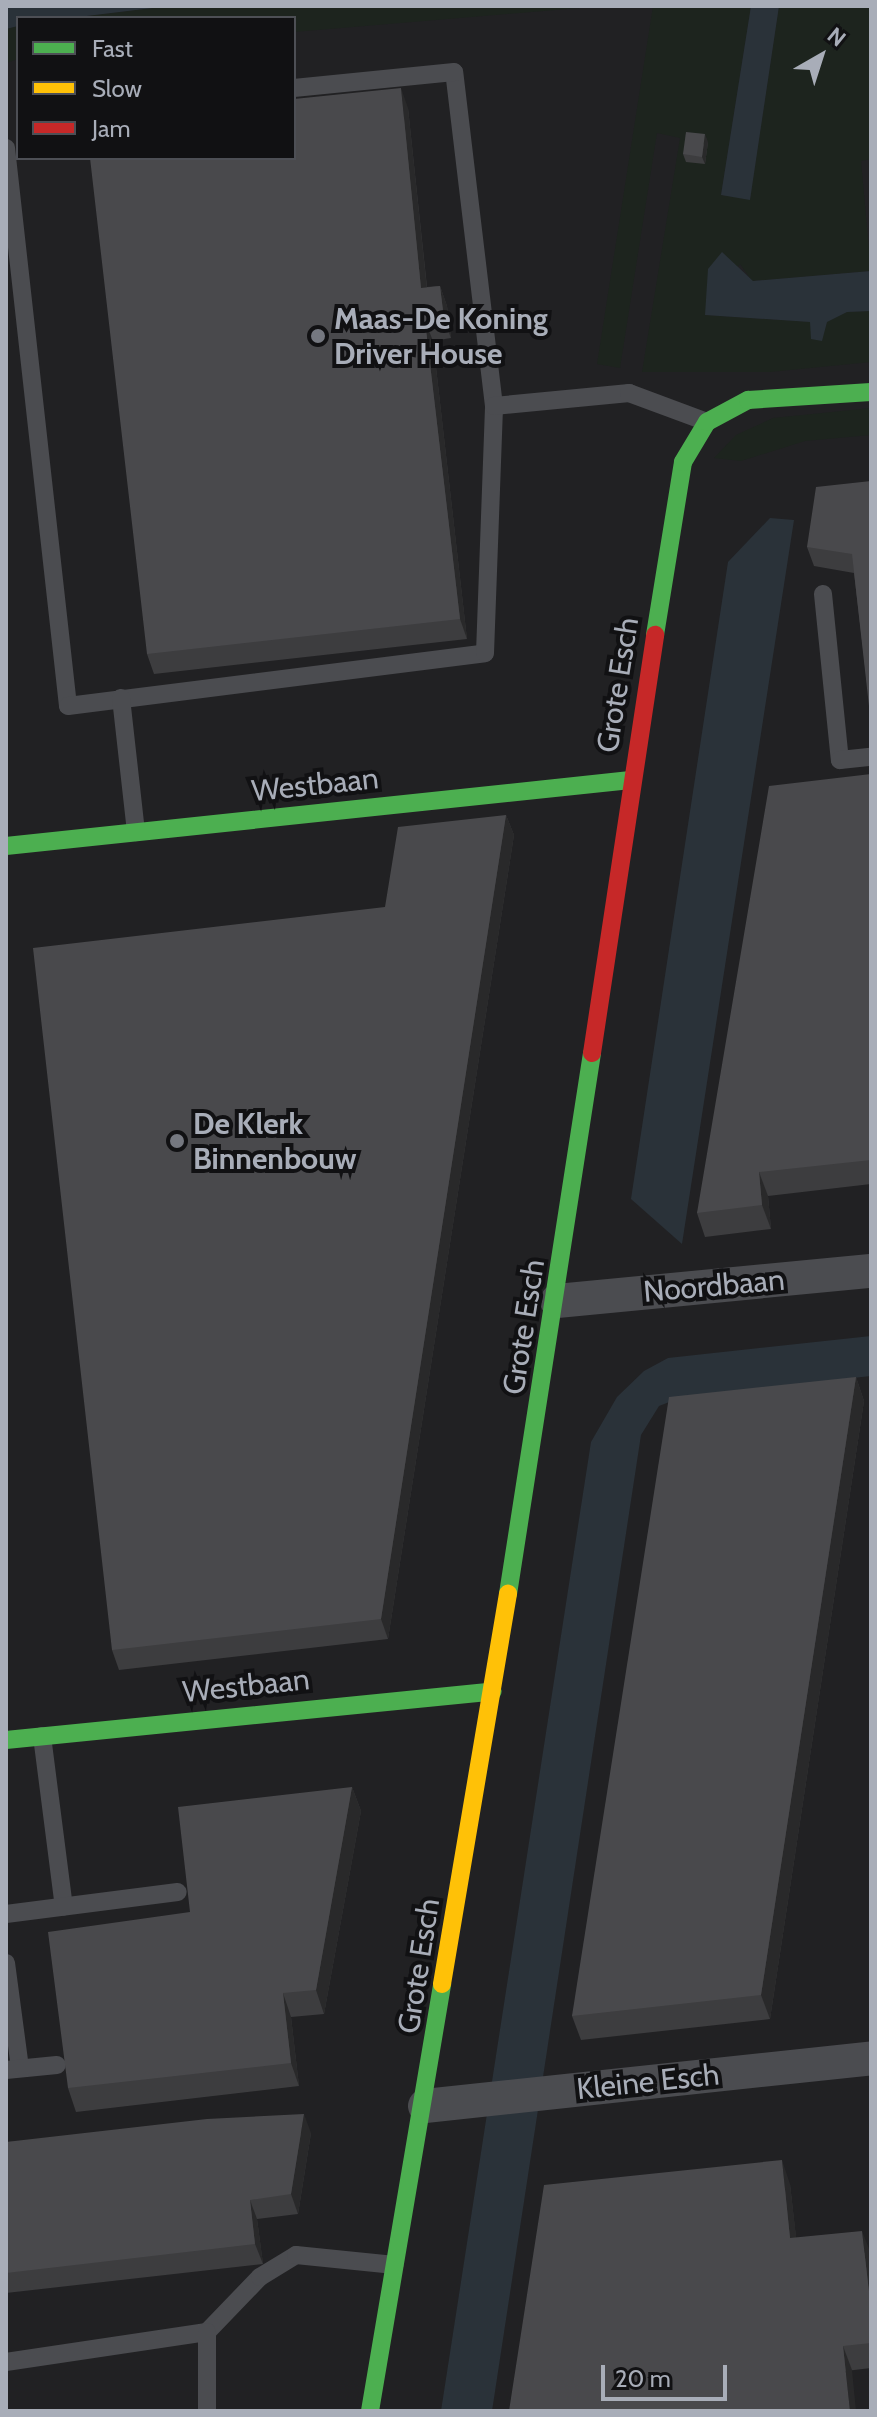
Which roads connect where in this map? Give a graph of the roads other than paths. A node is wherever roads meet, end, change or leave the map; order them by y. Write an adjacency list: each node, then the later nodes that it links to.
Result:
1 (296, 88): 4 (lane)
2 (6, 148): 7 (lane)
3 (871, 392): 5 (street)
4 (494, 406): 5 (lane); 7 (lane)
5 (707, 422): 9 (street, Grote Esch)
6 (823, 594): 8 (lane)
7 (121, 698): 10 (lane)
8 (871, 757)
9 (631, 780): 10 (street, Westbaan); 13 (street, Grote Esch)
10 (136, 832): 11 (street, Westbaan)
11 (6, 846)
12 (871, 1271): 13 (street, Noordbaan)
13 (557, 1301): 14 (street, Grote Esch)
14 (493, 1691): 15 (street, Westbaan); 24 (street, Grote Esch)
15 (42, 1736): 16 (street, Westbaan); 18 (lane)
16 (6, 1740)
17 (178, 1892): 18 (lane)
18 (64, 1907): 19 (lane)
19 (6, 1914)
20 (6, 1963): 23 (lane)
21 (871, 2058): 24 (street, Kleine Esch)
22 (57, 2065): 23 (lane)
23 (13, 2069)
24 (425, 2106): 25 (street, Grote Esch)
25 (396, 2266): 26 (lane); 29 (street, Grote Esch)
26 (207, 2332): 27 (lane); 28 (lane)
27 (6, 2362)
28 (207, 2411)
29 (370, 2411)

